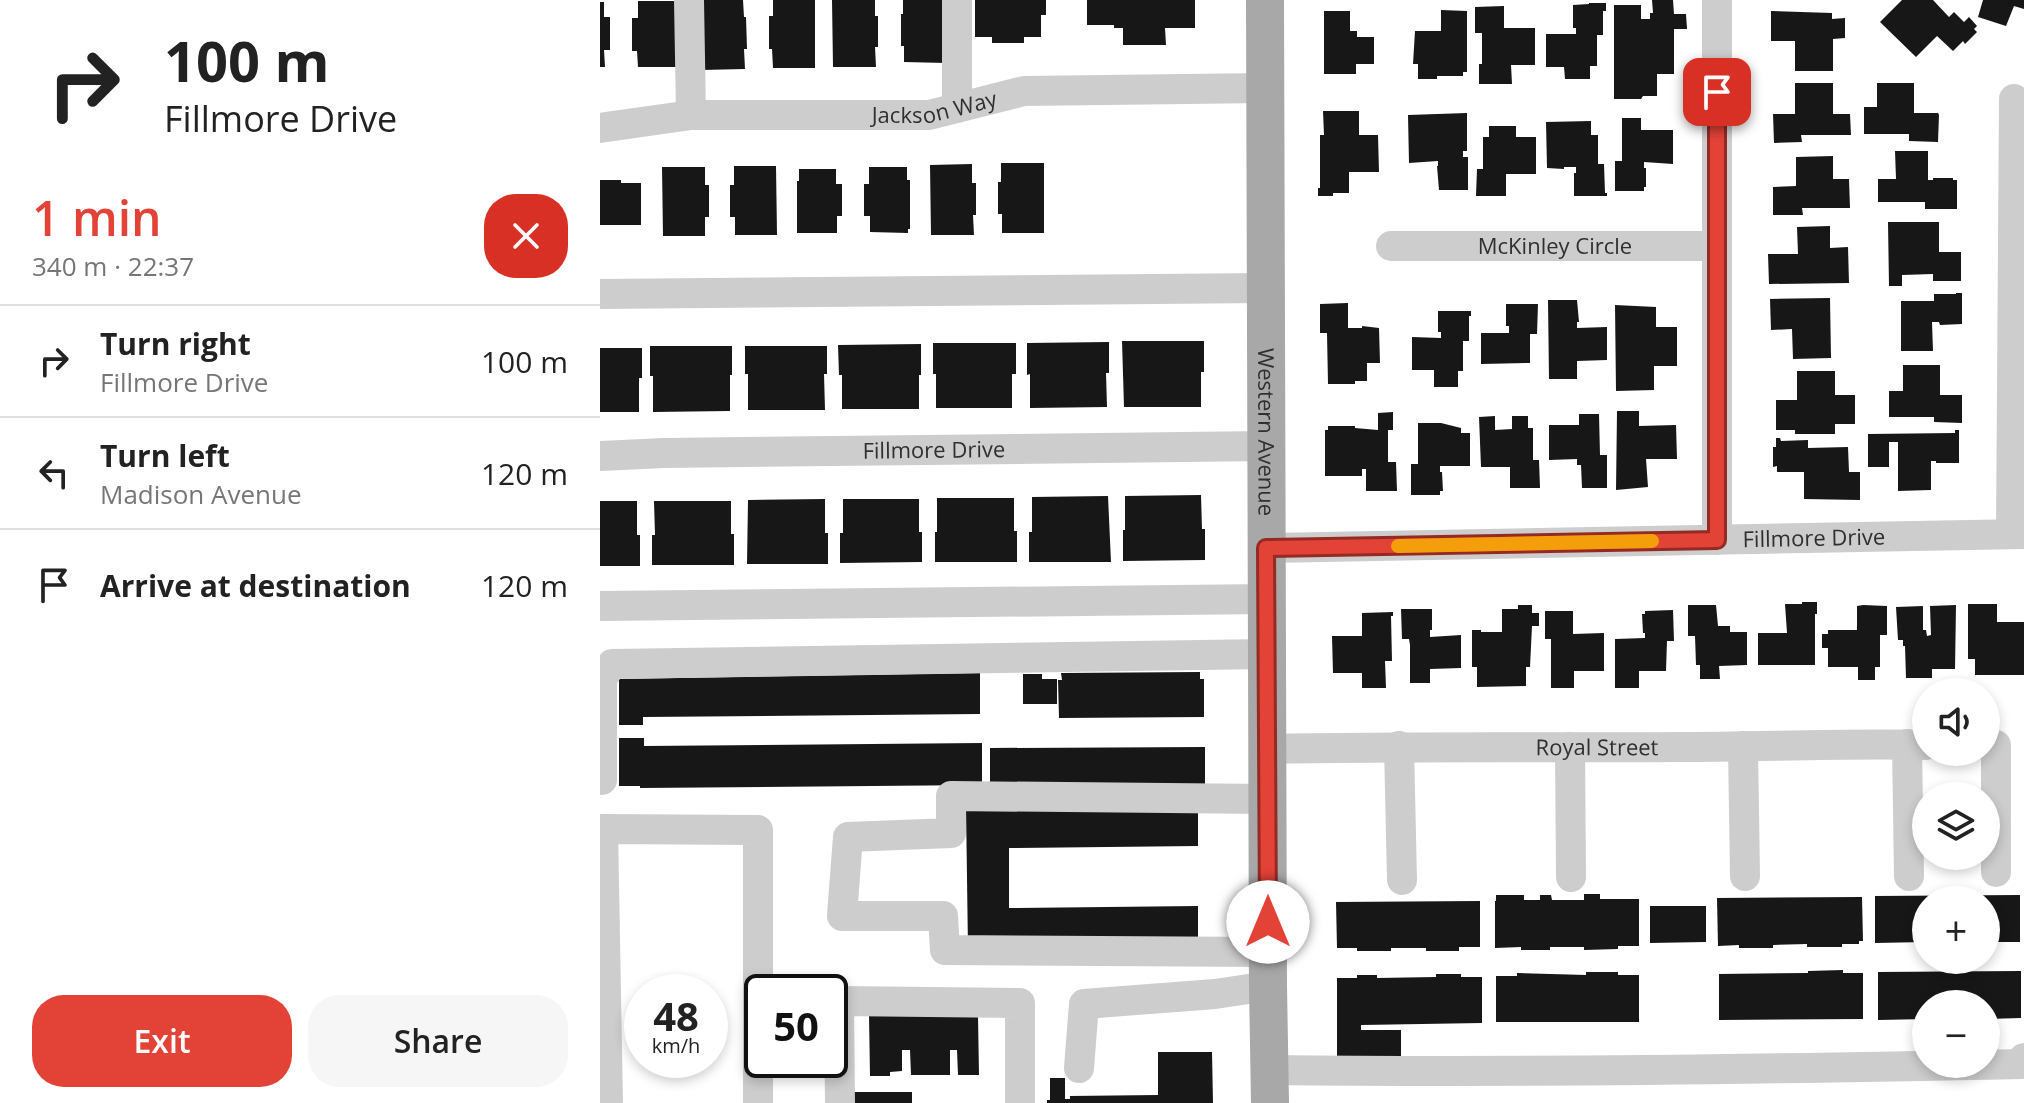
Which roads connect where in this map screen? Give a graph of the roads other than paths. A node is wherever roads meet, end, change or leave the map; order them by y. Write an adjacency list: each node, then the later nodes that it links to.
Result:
1 (689, 0): 8 (street)
2 (957, 0): 7 (street)
3 (1265, 0): 5 (main road, Western Avenue)
4 (1717, 0): 11 (street)
5 (1266, 88): 7 (street, Jackson Way); 12 (main road, Western Avenue)
6 (2014, 99): 16 (street)
7 (957, 108): 8 (street, Jackson Way)
8 (691, 115): 9 (street, Jackson Way)
9 (600, 128)
10 (1391, 246): 11 (street, McKinley Circle)
11 (1717, 246): 17 (street)
12 (1266, 288): 13 (street); 14 (main road, Western Avenue)
13 (600, 294)
14 (1266, 446): 15 (street, Fillmore Drive); 18 (main road, Western Avenue)
15 (600, 456)
16 (2018, 534): 17 (street, Fillmore Drive)
17 (1717, 540): 18 (street, Fillmore Drive)
18 (1266, 548): 19 (main road, Western Avenue)
19 (1267, 599): 20 (street); 21 (main road, Western Avenue)
20 (600, 606)
21 (1267, 654): 26 (main road, Western Avenue); 29 (street)
22 (1912, 744): 24 (street, Royal Street)
23 (1399, 746): 25 (street, Royal Street); 26 (street, Royal Street); 35 (street)
24 (1743, 746): 25 (street, Royal Street); 32 (street)
25 (1570, 747): 34 (street)
26 (1267, 749): 30 (main road, Western Avenue)
27 (1915, 766): 33 (street)
28 (1996, 766): 31 (street)
29 (602, 780)
30 (1267, 799): 36 (main road, Western Avenue); 36 (street)
31 (1996, 872)
32 (1745, 876)
33 (1909, 876)
34 (1571, 877)
35 (1402, 880)
36 (1268, 969): 38 (street); 39 (main road, Western Avenue)
37 (2024, 1058): 39 (street)
38 (1079, 1068)
39 (1270, 1086)
40 (608, 1103): 41 (street)
41 (758, 1103)
42 (840, 1103): 43 (street)
43 (1020, 1103)

